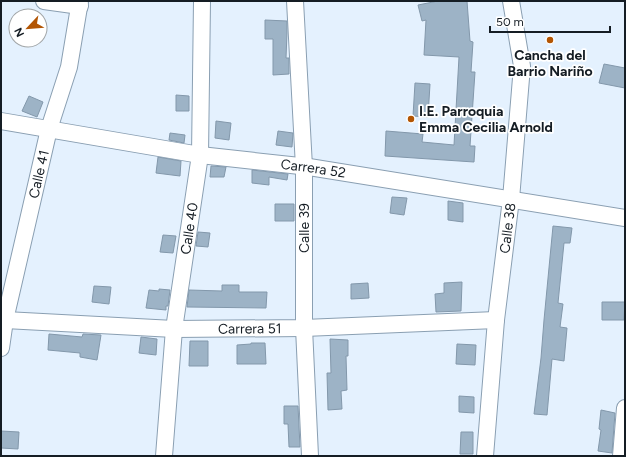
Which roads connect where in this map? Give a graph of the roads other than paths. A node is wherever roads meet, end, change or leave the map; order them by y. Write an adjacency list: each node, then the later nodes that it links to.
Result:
1 (44, 1): 5 (street)
2 (202, 1): 8 (street, Calle 40)
3 (294, 1): 9 (street, Calle 39)
4 (511, 1): 10 (street, Calle 38)
5 (80, 3): 7 (street, Calle 41)
6 (1, 121): 7 (street, Carrera 52)
7 (49, 129): 8 (street, Carrera 52); 12 (street, Calle 41)
8 (200, 155): 9 (street, Carrera 52); 15 (street, Calle 40)
9 (304, 167): 10 (street, Carrera 52); 14 (street, Calle 39)
10 (511, 199): 11 (street, Carrera 52); 13 (street, Calle 38)
11 (625, 218)
12 (5, 320): 15 (street, Carrera 51); 16 (street, Calle 41)
13 (496, 320): 14 (street, Carrera 51); 20 (street, Calle 38)
14 (304, 328): 15 (street, Carrera 51); 19 (street, Calle 39)
15 (174, 329): 18 (street, Calle 40)
16 (1, 348)
17 (625, 408): 21 (street)
18 (164, 456)
19 (310, 456)
20 (485, 456)
21 (621, 456)

